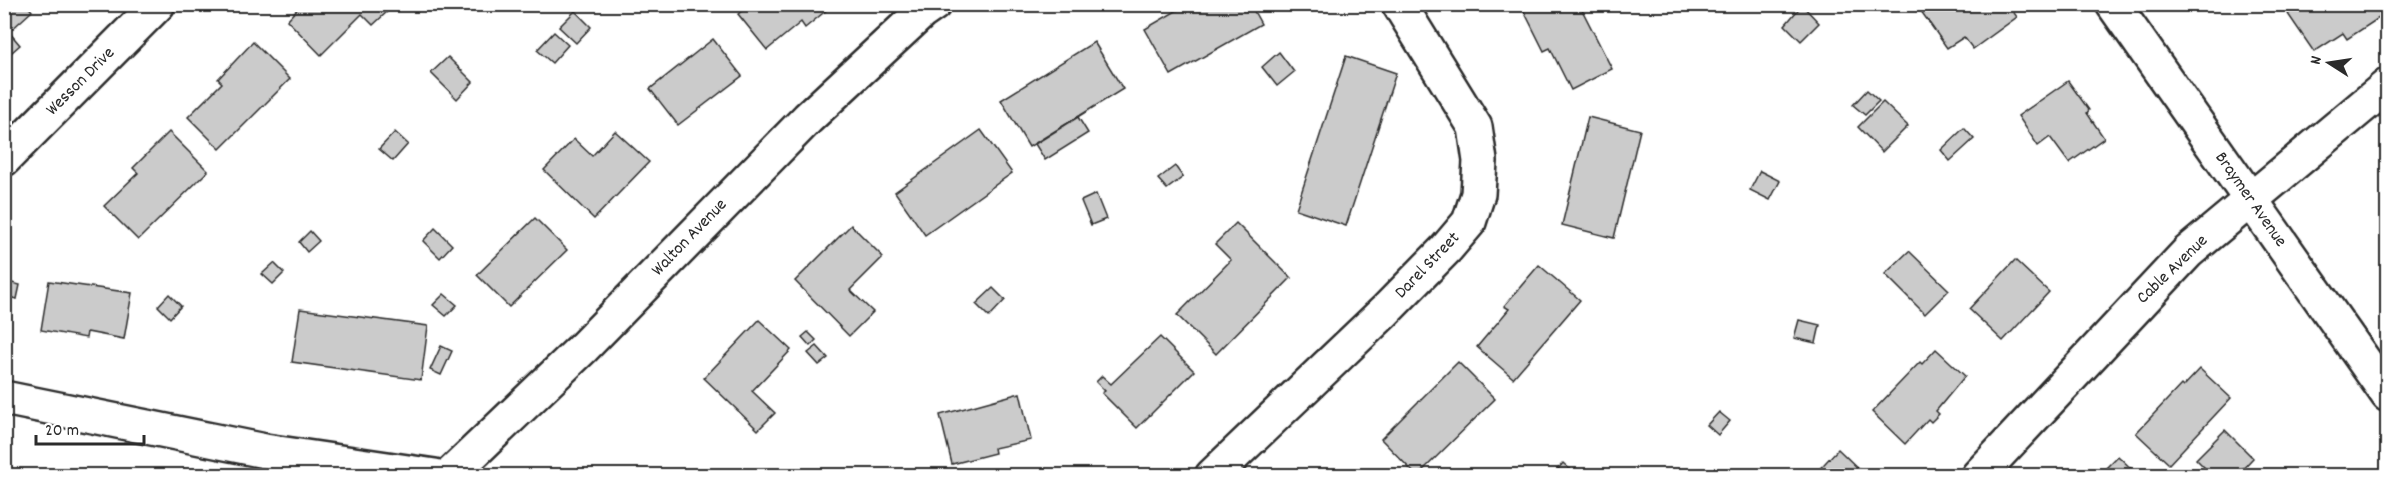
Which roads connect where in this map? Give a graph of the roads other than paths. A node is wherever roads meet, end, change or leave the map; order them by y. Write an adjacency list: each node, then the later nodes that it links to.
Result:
1 (158, 4): 6 (street, Wesson Drive)
2 (934, 4): 11 (street, Walton Avenue)
3 (1399, 4): 12 (street, Darel Street)
4 (2113, 4): 7 (street, Braymer Avenue)
5 (2388, 86): 7 (street, Cable Avenue)
6 (4, 159)
7 (2251, 201): 8 (street, Braymer Avenue); 13 (street, Cable Avenue)
8 (2388, 395)
9 (4, 398): 10 (street)
10 (435, 476)
11 (449, 476)
12 (1212, 476)
13 (1978, 476)

